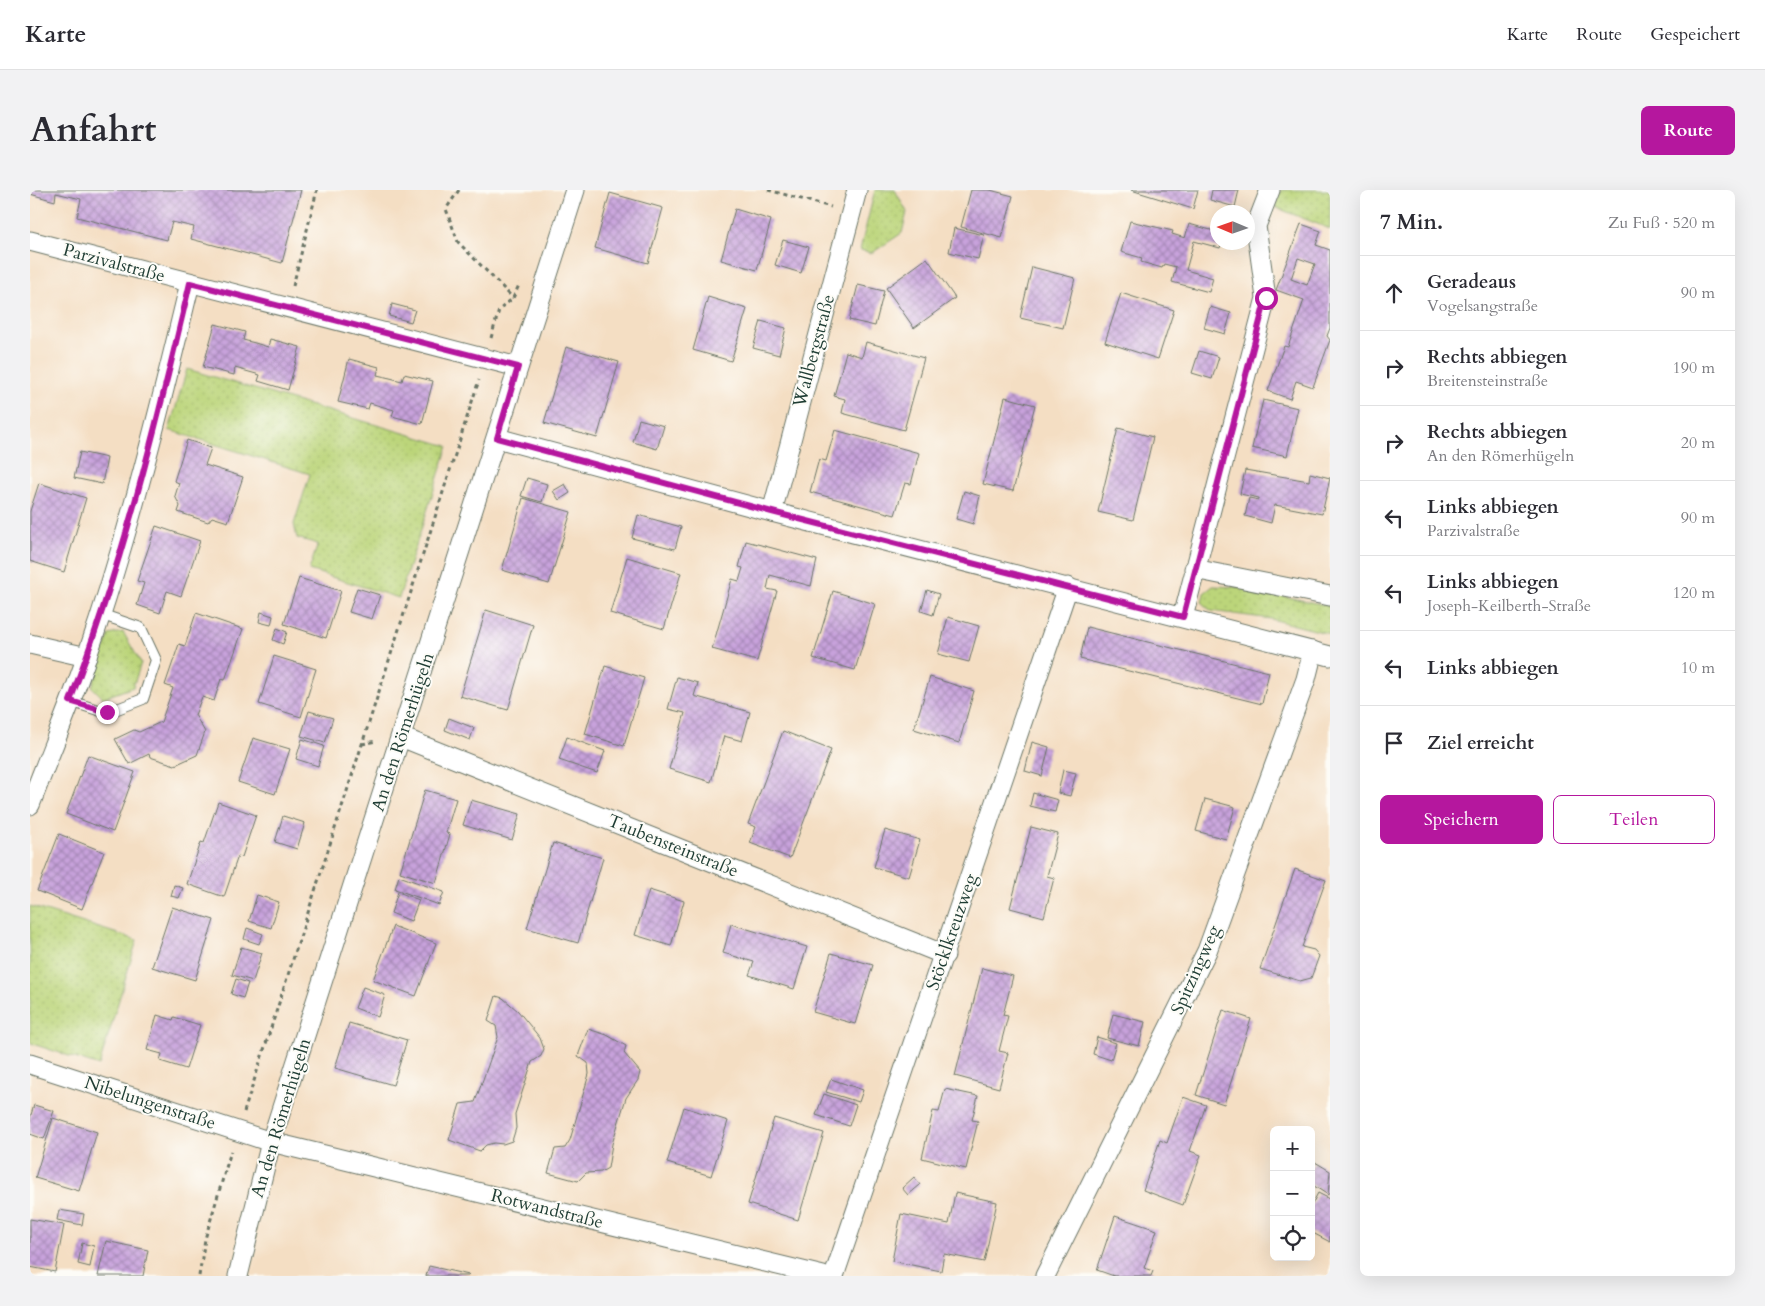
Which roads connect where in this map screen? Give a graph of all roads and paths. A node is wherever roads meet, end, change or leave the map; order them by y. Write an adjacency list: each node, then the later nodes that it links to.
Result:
1 (317, 190): 12 (path)
2 (459, 190): 11 (path)
3 (575, 190): 14 (street, An den Römerhügeln)
4 (768, 190): 7 (path)
5 (857, 190): 7 (street, Wallbergstraße)
6 (1270, 190): 17 (street)
7 (851, 212): 16 (street, Wallbergstraße)
8 (30, 241): 10 (street, Parzivalstraße)
9 (521, 281): 11 (path)
10 (190, 283): 12 (street, Parzivalstraße); 20 (street)
11 (513, 298): 13 (path)
12 (288, 307): 13 (street, Parzivalstraße)
13 (486, 357): 14 (street, Parzivalstraße); 30 (path)
14 (518, 367): 15 (street, An den Römerhügeln)
15 (497, 438): 16 (street); 26 (street, An den Römerhügeln)
16 (772, 512): 18 (street)
17 (1194, 569): 19 (street); 21 (street)
18 (1068, 587): 21 (street); 28 (street, Stöcklkreuzweg)
19 (1330, 596)
20 (100, 614): 24 (street); 25 (lane)
21 (1183, 617): 23 (street)
22 (30, 644): 24 (street)
23 (1321, 653): 36 (street, Spitzingweg)
24 (87, 657): 25 (street)
25 (70, 701): 27 (street)
26 (401, 737): 28 (street, Taubensteinstraße); 31 (street, An den Römerhügeln)
27 (30, 805)
28 (944, 955): 35 (street, Stöcklkreuzweg)
29 (30, 1064): 30 (street, Nibelungenstraße)
30 (237, 1131): 31 (street, Nibelungenstraße); 32 (path)
31 (270, 1142): 33 (street, An den Römerhügeln); 34 (street, Rotwandstraße)
32 (199, 1276)
33 (238, 1276)
34 (823, 1276)
35 (834, 1276)
36 (1046, 1276)

